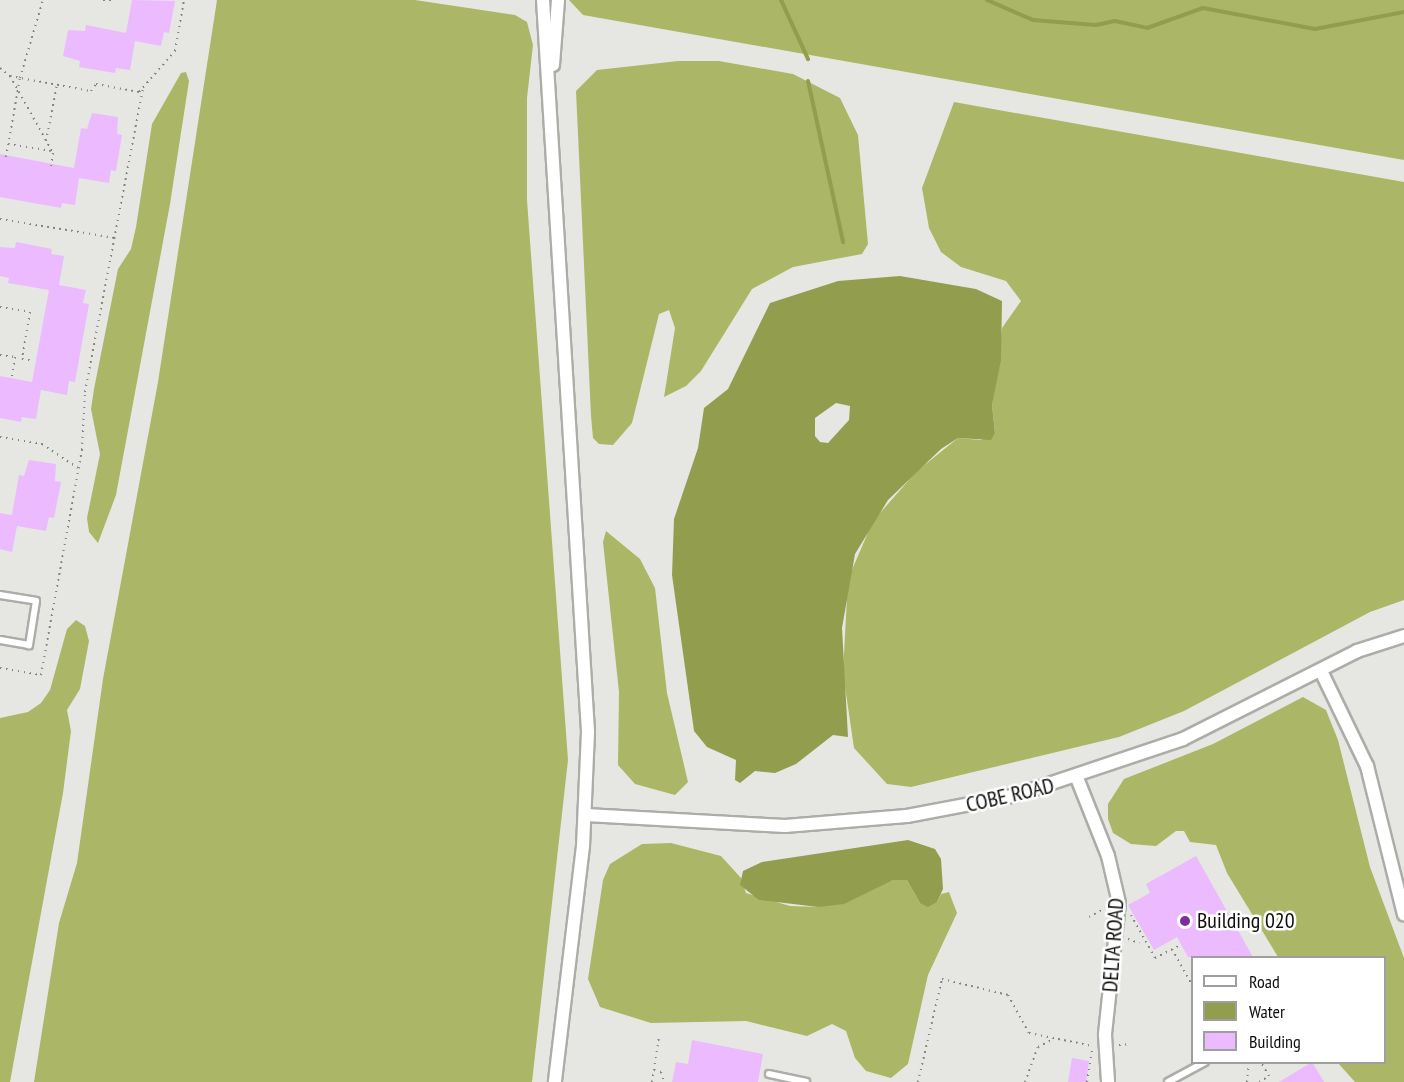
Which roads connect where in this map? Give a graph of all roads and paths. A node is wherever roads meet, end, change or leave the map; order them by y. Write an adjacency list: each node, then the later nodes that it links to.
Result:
1 (43, 0): 9 (path)
2 (104, 0): 3 (path)
3 (111, 0)
4 (184, 0): 11 (path)
5 (543, 0): 13 (street)
6 (558, 0): 13 (street)
7 (0, 68): 8 (path)
8 (10, 76): 9 (path); 12 (path)
9 (20, 78): 10 (path); 12 (path)
10 (57, 85): 11 (path); 14 (path)
11 (143, 87): 20 (path)
12 (18, 88): 14 (path); 15 (path)
13 (550, 96): 35 (street)
14 (46, 141): 16 (path)
15 (8, 144): 16 (path); 17 (path)
16 (52, 151): 18 (path)
17 (6, 157)
18 (51, 166)
19 (0, 219): 20 (path)
20 (114, 238): 28 (path)
21 (0, 306): 24 (path)
22 (0, 355): 23 (path)
23 (15, 357): 24 (path); 26 (path)
24 (22, 358): 25 (path)
25 (34, 361)
26 (10, 381)
27 (0, 437): 28 (path)
28 (78, 468): 32 (path)
29 (0, 595): 31 (lane)
30 (1404, 636): 33 (street, COBE ROAD)
31 (0, 640)
32 (0, 668)
33 (1321, 671): 34 (street, COBE ROAD); 38 (street)
34 (1077, 778): 35 (street, COBE ROAD); 61 (street, DELTA ROAD)
35 (586, 815): 54 (street)
36 (1111, 904): 39 (path)
37 (1126, 907): 43 (path)
38 (1404, 914)
39 (1089, 917)
40 (1126, 939): 41 (path)
41 (1139, 943)
42 (1181, 945): 43 (path)
43 (1172, 950): 44 (path)
44 (1191, 983)
45 (659, 1036): 52 (path)
46 (1053, 1039): 58 (path); 59 (path); 60 (path)
47 (1130, 1044): 48 (path)
48 (1113, 1046)
49 (1201, 1064): 62 (lane)
50 (1250, 1064): 63 (path)
51 (1263, 1064): 64 (path)
52 (654, 1070): 55 (path); 56 (path)
53 (769, 1074): 57 (lane)
54 (555, 1082)
55 (652, 1082)
56 (664, 1082)
57 (806, 1082)
58 (918, 1082)
59 (1025, 1082)
60 (1087, 1082)
61 (1108, 1082)
62 (1168, 1082)
63 (1247, 1082)
64 (1259, 1082)

